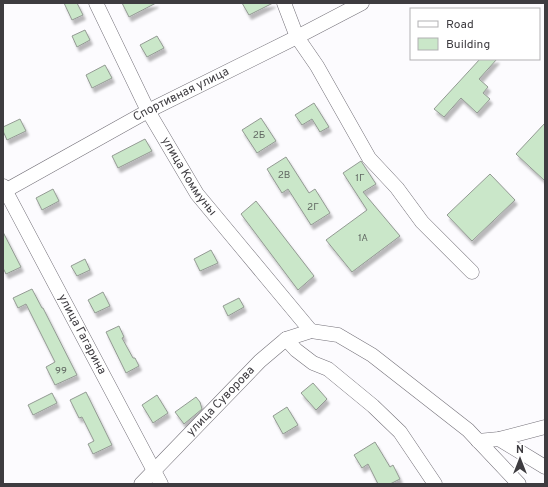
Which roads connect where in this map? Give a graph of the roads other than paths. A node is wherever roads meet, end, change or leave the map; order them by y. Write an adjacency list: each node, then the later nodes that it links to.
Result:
1 (96, 3): 5 (street, улица Коммуны)
2 (284, 3): 4 (street)
3 (362, 3): 4 (street, Спортивная улица)
4 (297, 37): 5 (street, Спортивная улица); 7 (street)
5 (148, 111): 6 (street, Спортивная улица); 8 (street, улица Коммуны)
6 (4, 190): 14 (street, улица Гагарина)
7 (472, 272)
8 (311, 331): 9 (street, улица Суворова); 12 (street)
9 (286, 339): 14 (street, улица Суворова); 17 (street)
10 (545, 427): 11 (street)
11 (499, 439): 12 (street); 13 (street)
12 (478, 441): 18 (street)
13 (545, 467)
14 (154, 470): 15 (street, улица Суворова); 16 (street, улица Гагарина)
15 (141, 484)
16 (161, 484)
17 (435, 484)
18 (519, 484)

